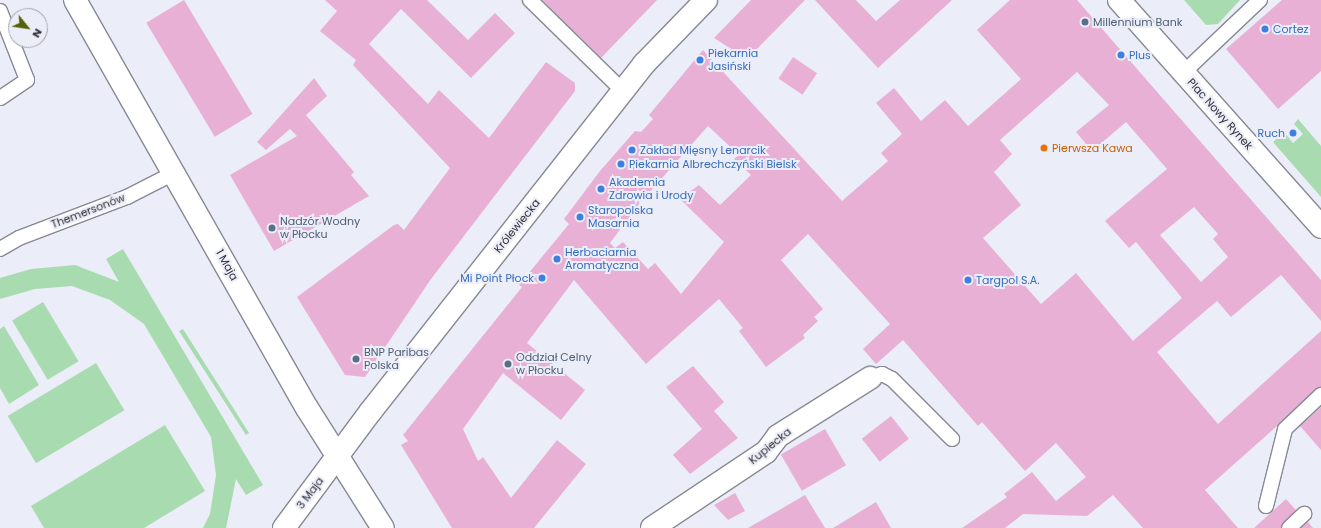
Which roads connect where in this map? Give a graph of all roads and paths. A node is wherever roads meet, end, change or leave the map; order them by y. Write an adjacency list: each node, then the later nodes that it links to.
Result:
1 (75, 0): 10 (street, 1 Maja)
2 (530, 0): 8 (lane)
3 (706, 0): 8 (street, Królewiecka)
4 (1119, 0): 7 (street, Plac Nowy Rynek)
5 (1260, 0): 7 (lane)
6 (0, 11): 9 (lane)
7 (1183, 73): 11 (street, Plac Nowy Rynek)
8 (623, 91): 16 (street, Królewiecka)
9 (0, 98)
10 (176, 172): 12 (lane, Themersonów); 16 (street, 1 Maja)
11 (1321, 227)
12 (0, 249)
13 (870, 378): 15 (lane); 21 (street, Kupiecka)
14 (1321, 395): 17 (lane)
15 (952, 439)
16 (336, 458): 19 (street, 3 Maja); 20 (street, 1 Maja)
17 (1266, 506)
18 (1304, 514): 22 (lane)
19 (284, 528)
20 (382, 528)
21 (652, 528)
22 (1289, 528)

